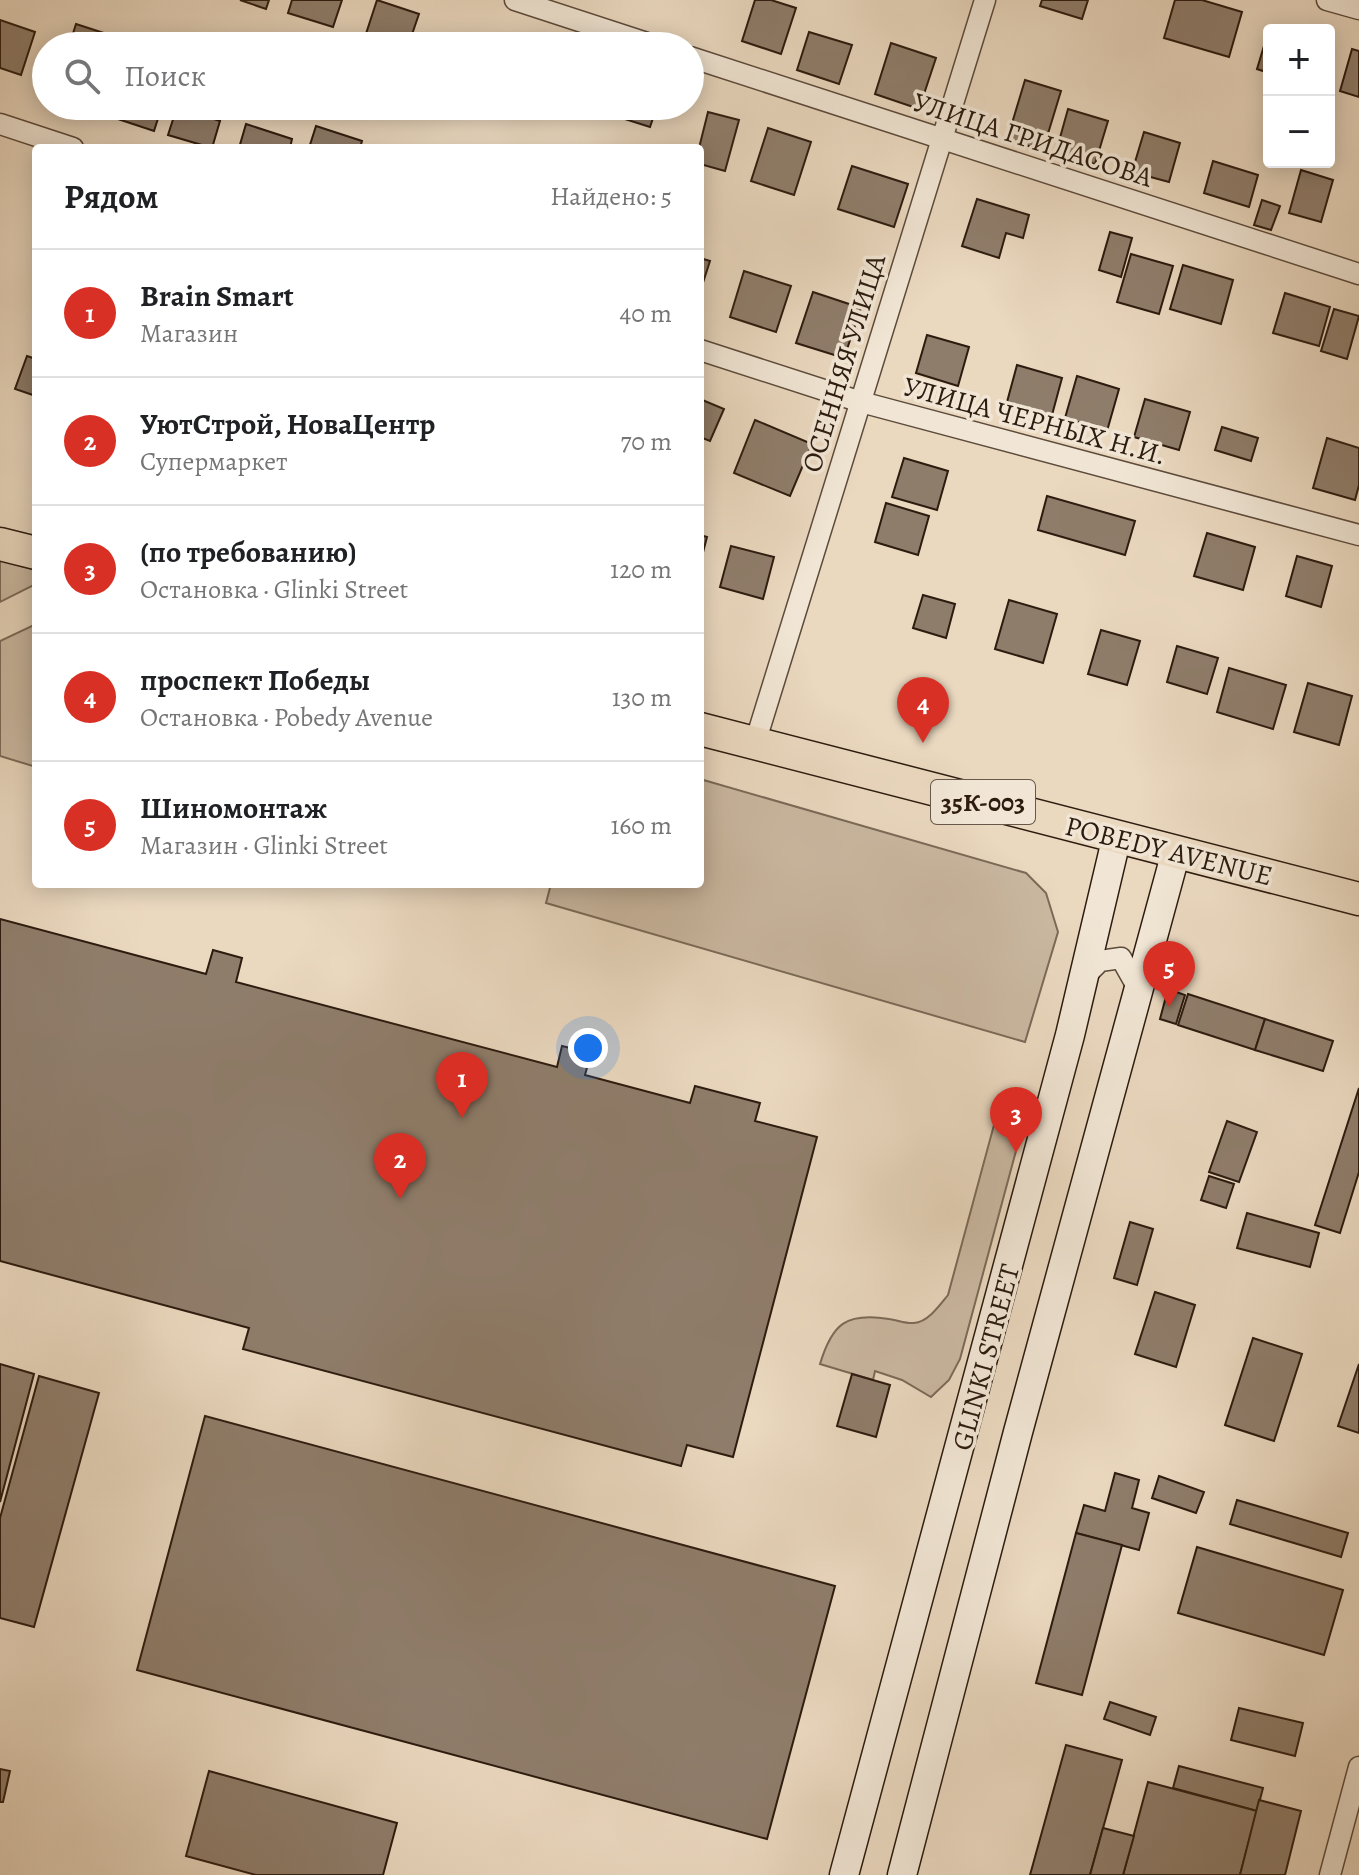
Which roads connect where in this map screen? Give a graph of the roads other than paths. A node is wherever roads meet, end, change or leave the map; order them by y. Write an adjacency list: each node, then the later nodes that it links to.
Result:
1 (515, 0): 5 (street)
2 (985, 0): 8 (street, ОСЕННЯЯ УЛИЦА)
3 (1327, 0): 4 (street)
4 (1359, 9)
5 (613, 32)
6 (704, 62): 8 (street, УЛИЦА ГРИДАСОВА)
7 (0, 124): 9 (street)
8 (942, 139): 10 (street, УЛИЦА ГРИДАСОВА); 12 (street, ОСЕННЯЯ УЛИЦА)
9 (61, 144)
10 (1359, 274)
11 (704, 351): 12 (street, УЛИЦА ЧЕРНЫХ Н.И.)
12 (861, 402): 13 (street, УЛИЦА ЧЕРНЫХ Н.И.); 17 (street, ОСЕННЯЯ УЛИЦА)
13 (1359, 535)
14 (0, 544): 15 (main road)
15 (32, 552)
16 (704, 730): 17 (main road, POBEDY AVENUE / 35К-003)
17 (755, 743): 18 (main road, POBEDY AVENUE / 35К-003)
18 (1117, 836): 19 (main road, POBEDY AVENUE / 35К-003); 21 (main road, GLINKI STREET)
19 (1176, 852): 20 (main road, POBEDY AVENUE / 35К-003); 22 (main road, GLINKI STREET)
20 (1359, 899)
21 (1085, 976): 22 (street); 24 (main road, GLINKI STREET)
22 (1139, 990): 25 (main road, GLINKI STREET)
23 (1359, 1767): 26 (street)
24 (844, 1875)
25 (902, 1875)
26 (1330, 1875)

